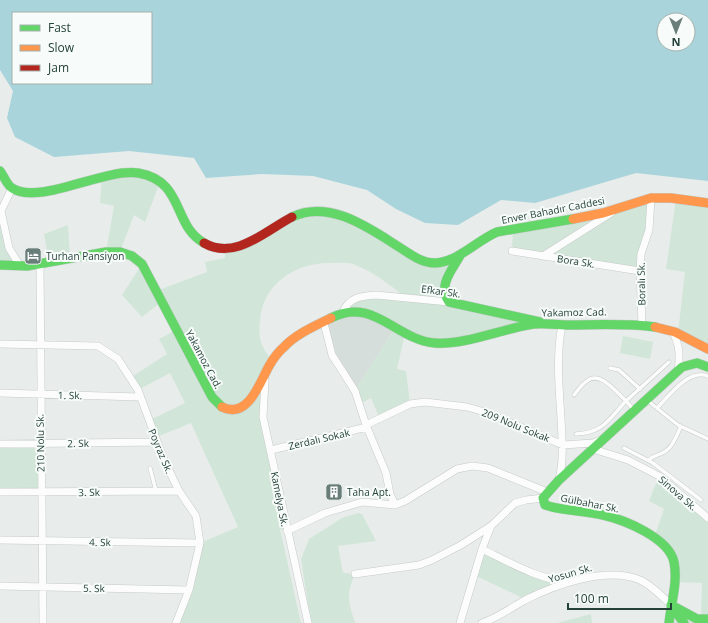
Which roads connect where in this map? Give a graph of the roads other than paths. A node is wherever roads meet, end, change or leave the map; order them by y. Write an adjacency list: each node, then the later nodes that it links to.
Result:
1 (0, 171): 2 (street)
2 (12, 188): 7 (street, Enver Bahadır Caddesi); 11 (street)
3 (651, 198): 4 (street, Enver Bahadır Caddesi); 5 (street, Enver Bahadır Caddesi); 12 (street, Boralı Sk.)
4 (708, 203)
5 (618, 209): 7 (street, Enver Bahadır Caddesi); 8 (street)
6 (512, 251): 8 (street, Bora Sk.)
7 (461, 254): 13 (street)
8 (544, 256): 12 (street, Bora Sk.)
9 (40, 263): 11 (street, Yakamoz Cad.); 21 (street, 210 Nolu Sk.); 27 (street, Yakamoz Cad.)
10 (0, 265): 11 (street, Yakamoz Cad.)
11 (20, 266)
12 (640, 271): 17 (street, Boralı Sk.)
13 (449, 302): 14 (street, Efkar Sk.); 16 (street, Efkar Sk.)
14 (343, 312): 15 (street, Yakamoz Cad.); 16 (street, Yakamoz Cad.)
15 (324, 323): 27 (street, Yakamoz Cad.); 38 (street)
16 (542, 323): 18 (street, Yakamoz Cad.)
17 (642, 324): 18 (street, Yakamoz Cad.); 19 (street, Yakamoz Cad.)
18 (562, 325): 46 (street)
19 (672, 331): 22 (street, Yakamoz Cad.); 26 (street)
20 (0, 344): 21 (street, Poyraz Sk.)
21 (39, 344): 31 (street, 210 Nolu Sk.); 33 (street, Poyraz Sk.)
22 (708, 349)
23 (669, 362): 29 (lane)
24 (708, 367): 26 (street, Gülbahar Sk.)
25 (610, 368): 29 (lane)
26 (678, 371): 34 (street, Gülbahar Sk.)
27 (266, 374): 48 (street, Kamelya Sk.)
28 (708, 376): 36 (lane)
29 (640, 389): 35 (lane)
30 (0, 393): 31 (street, 1. Sk.)
31 (40, 394): 33 (street, 1. Sk.); 45 (street, 210 Nolu Sk.)
32 (574, 395): 35 (lane)
33 (140, 397): 43 (street, Poyraz Sk.)
34 (647, 400): 36 (lane); 37 (street, Gülbahar Sk.)
35 (626, 401): 37 (lane); 40 (lane)
36 (657, 408): 39 (lane)
37 (635, 411): 41 (street, Gülbahar Sk.)
38 (367, 426): 46 (street, 209 Nolu Sokak); 48 (street, Zerdalı Sokak); 59 (street)
39 (681, 426): 42 (lane); 50 (lane)
40 (576, 434)
41 (604, 439): 46 (street); 49 (street, Gülbahar Sk.)
42 (708, 439)
43 (156, 442): 45 (street, 2. Sk); 54 (street, Poyraz Sk.)
44 (0, 444): 45 (street, 2. Sk)
45 (40, 444): 56 (street, 210 Nolu Sk.)
46 (563, 444): 52 (street)
47 (624, 448): 50 (lane)
48 (271, 450): 62 (street, Kamelya Sk.)
49 (598, 450): 52 (street, Gülbahar Sk.); 60 (street, Sinova Sk.)
50 (649, 460): 58 (lane)
51 (150, 468): 53 (lane)
52 (559, 480): 57 (street, Gülbahar Sk.)
53 (156, 491): 54 (street, 3. Sk); 56 (street, 3. Sk)
54 (179, 491): 65 (street, Poyraz Sk.)
55 (0, 492): 56 (street, 3. Sk)
56 (41, 493): 64 (street, 210 Nolu Sk.)
57 (545, 495): 59 (street); 61 (street); 72 (street, Gülbahar Sk.)
58 (701, 500)
59 (395, 505): 62 (street)
60 (708, 518)
61 (491, 526): 66 (street); 67 (street)
62 (287, 531): 77 (street, Kamelya Sk.)
63 (0, 540): 64 (street, 4. Sk)
64 (42, 541): 65 (street, 4. Sk); 70 (street, 210 Nolu Sk.)
65 (200, 544): 71 (street, Poyraz Sk.)
66 (482, 549): 68 (street); 78 (street)
67 (354, 574)
68 (592, 576): 72 (street, Yosun Sk.); 74 (street, Yosun Sk.)
69 (0, 586): 70 (street, 5. Sk)
70 (42, 587): 71 (street, 5. Sk); 75 (street, 210 Nolu Sk.)
71 (189, 590): 76 (street, Poyraz Sk.)
72 (671, 604): 73 (street, Yosun Sk.); 79 (street); 80 (street)
73 (708, 619)
74 (486, 622)
75 (43, 623)
76 (176, 623)
77 (308, 623)
78 (460, 623)
79 (669, 623)
80 (684, 623)

